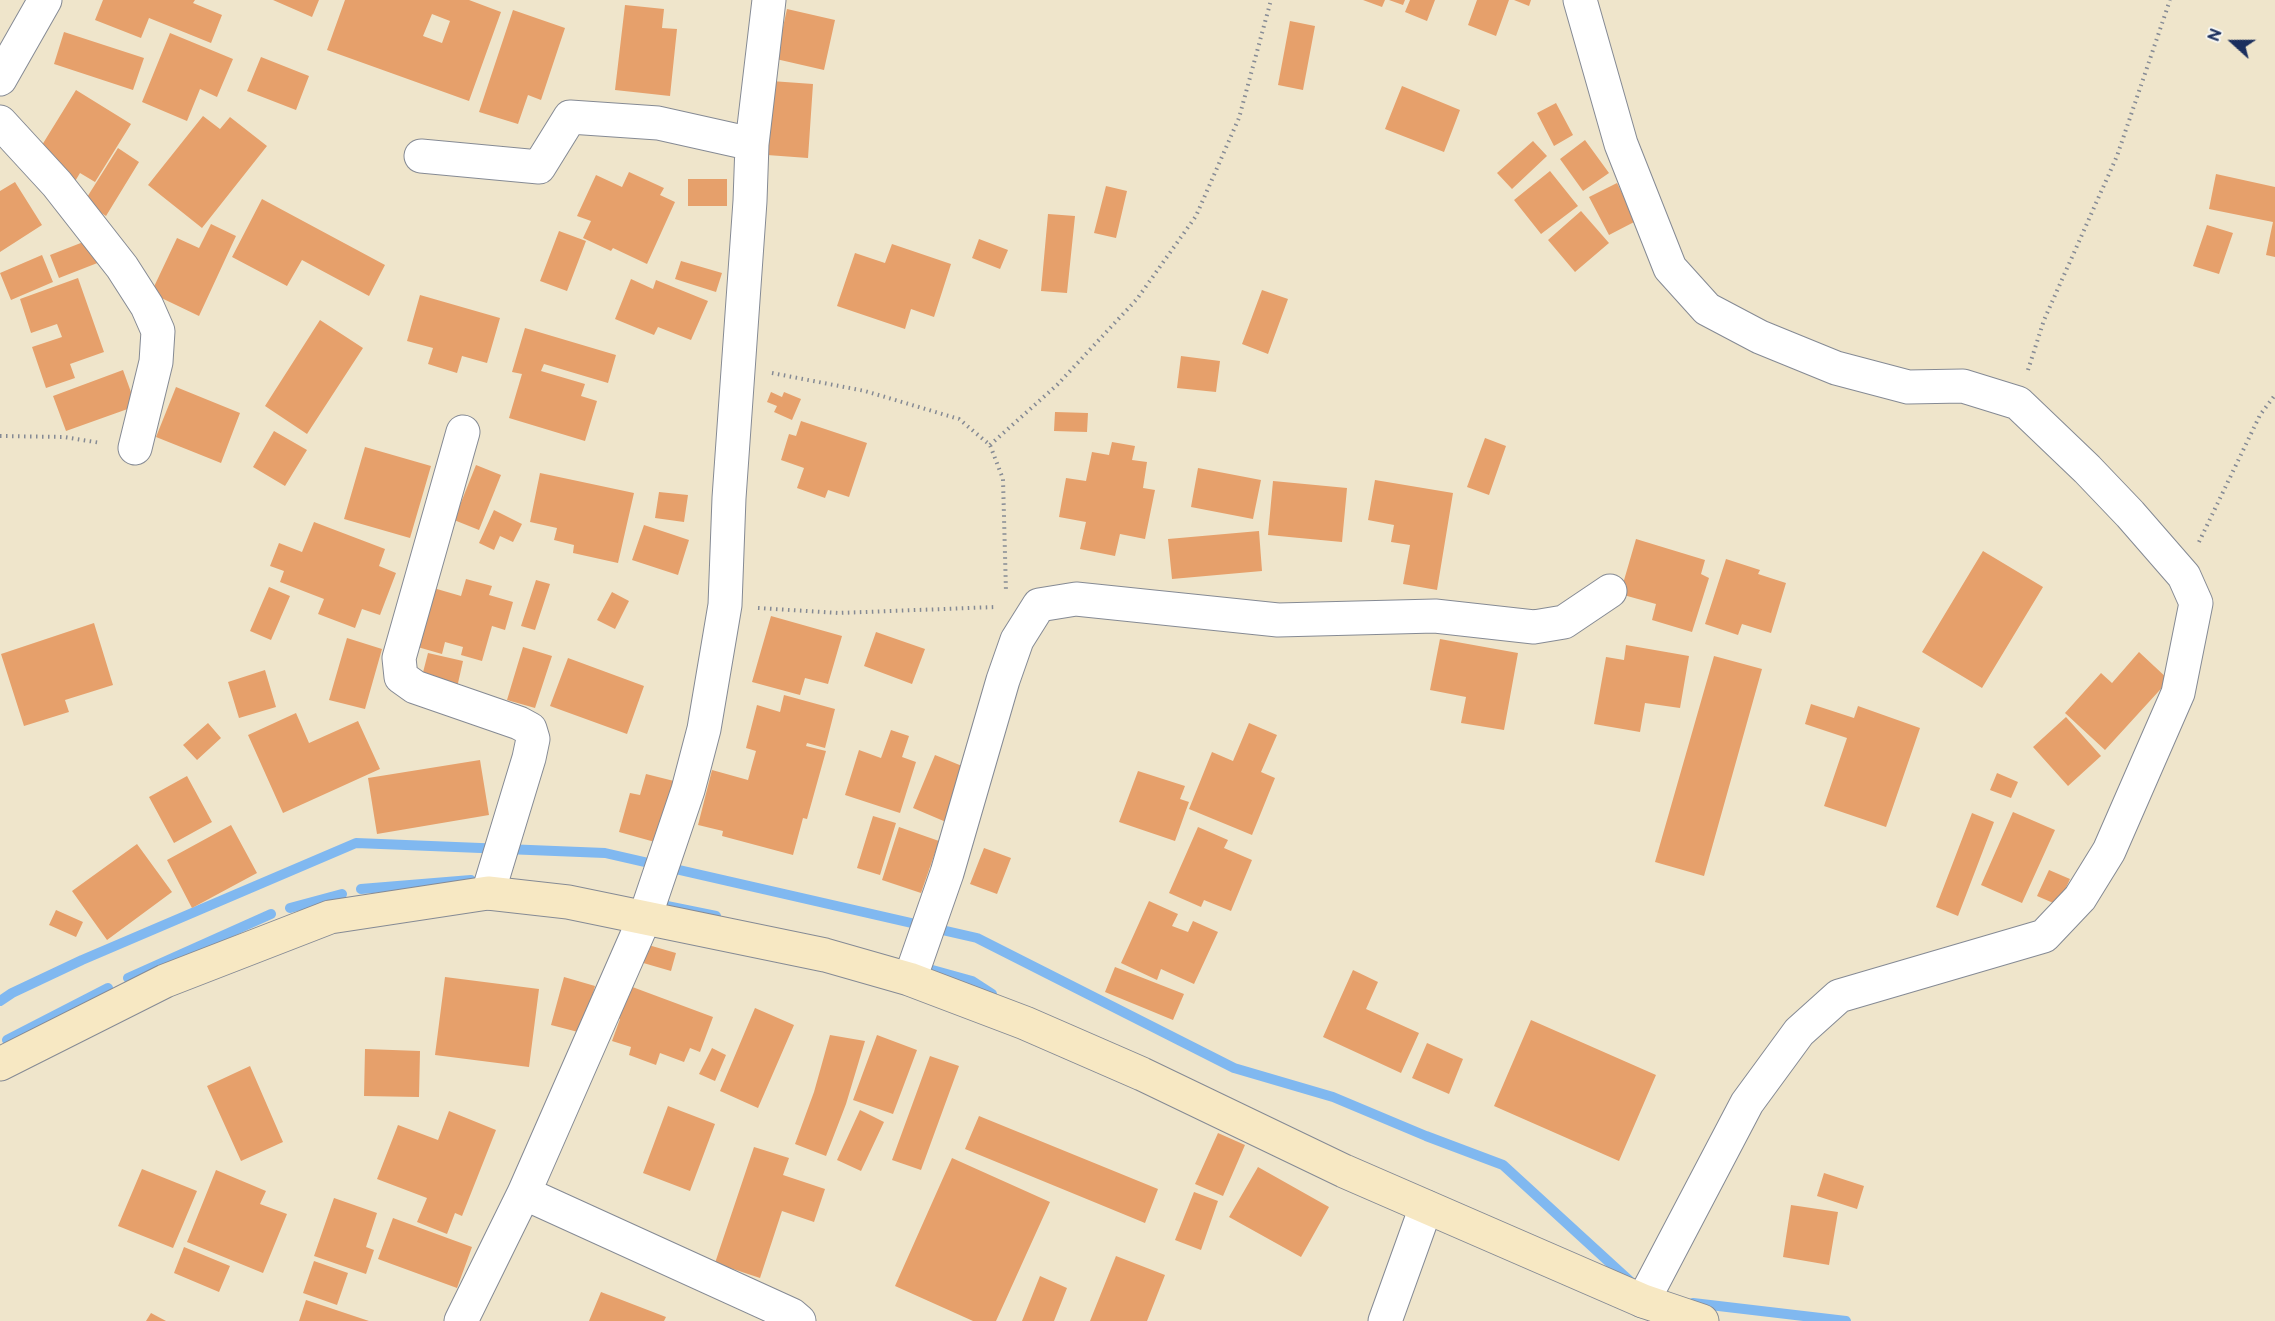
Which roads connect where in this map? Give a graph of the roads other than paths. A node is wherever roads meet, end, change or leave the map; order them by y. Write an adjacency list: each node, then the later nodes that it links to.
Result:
1 (45, 0): 4 (street)
2 (770, 0): 6 (street)
3 (1580, 0): 17 (street)
4 (0, 79)
5 (0, 122): 9 (street)
6 (752, 144): 7 (street); 12 (street)
7 (421, 156)
8 (463, 432): 11 (street)
9 (135, 448)
10 (1610, 591): 13 (street)
11 (488, 893): 12 (main road); 14 (main road)
12 (645, 917): 13 (main road); 15 (street)
13 (910, 979): 16 (main road)
14 (0, 1064)
15 (524, 1193): 18 (street); 19 (street)
16 (1426, 1207): 17 (main road); 20 (street)
17 (1643, 1301): 21 (main road)
18 (461, 1321)
19 (799, 1321)
20 (1385, 1321)
21 (1702, 1321)

